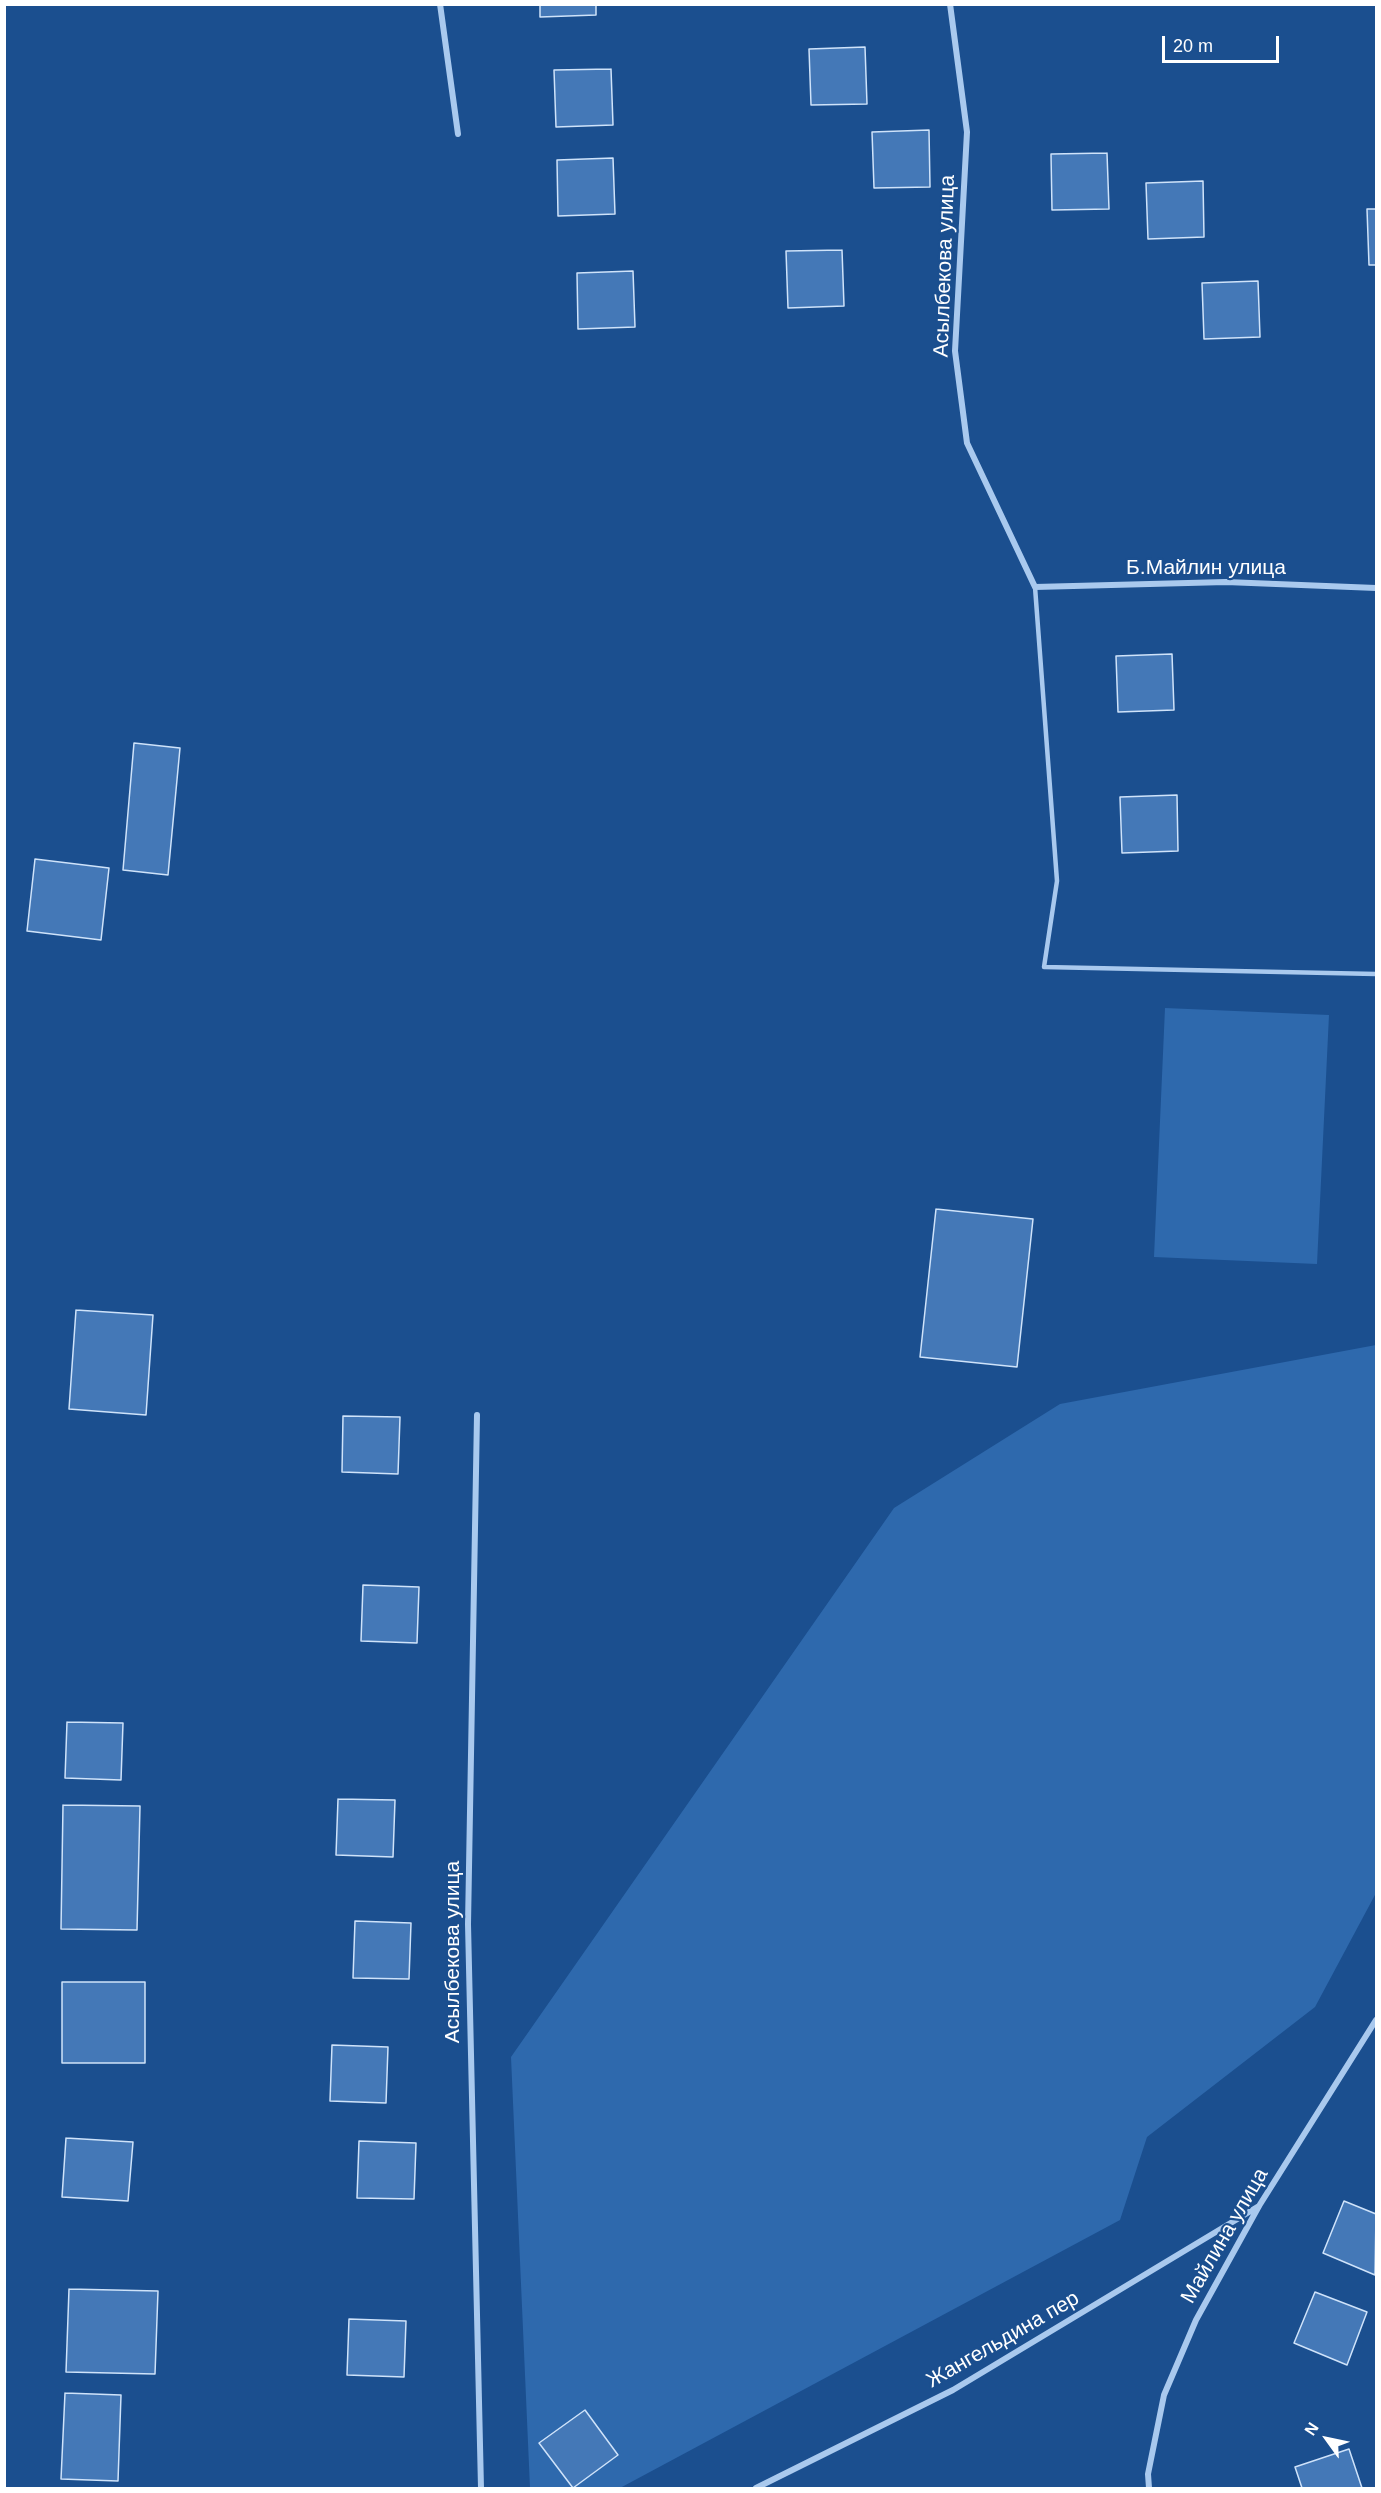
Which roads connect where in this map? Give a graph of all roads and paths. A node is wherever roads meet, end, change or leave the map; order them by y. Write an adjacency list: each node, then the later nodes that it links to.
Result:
1 (440, 4): 3 (street)
2 (950, 4): 4 (street, Асылбекова улица)
3 (458, 134)
4 (1035, 587): 5 (street, Б.Майлин улица); 6 (lane)
5 (1377, 588)
6 (1377, 974)
7 (477, 1415): 10 (street, Асылбекова улица)
8 (1377, 2020): 9 (street, Майлина улица)
9 (1259, 2206): 11 (street, Жангельдина пер); 12 (street, Майлина улица)
10 (481, 2488)
11 (756, 2488)
12 (1149, 2488)

